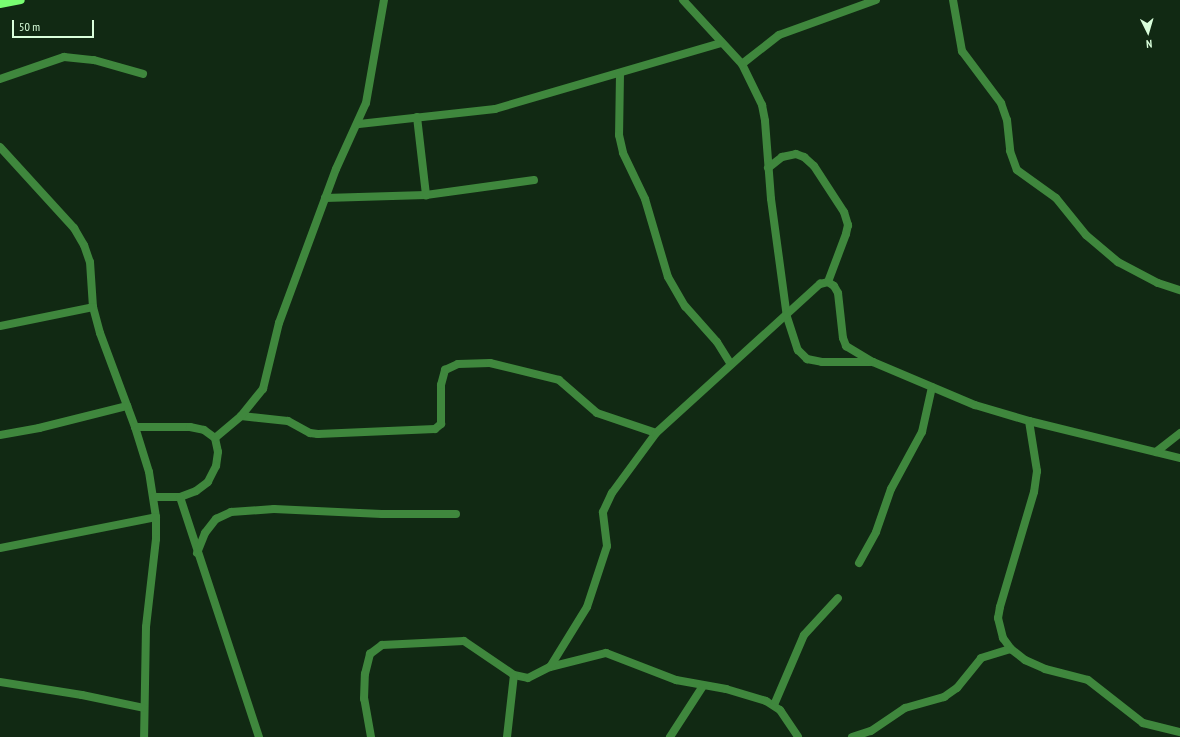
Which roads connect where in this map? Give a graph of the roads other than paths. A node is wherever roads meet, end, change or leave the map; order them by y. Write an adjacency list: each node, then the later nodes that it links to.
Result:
1 (21, 0): 6 (main road)
2 (384, 0): 13 (street)
3 (683, 0): 7 (street)
4 (876, 0): 8 (street)
5 (953, 0): 20 (street)
6 (0, 4)
7 (721, 42): 8 (street); 10 (street)
8 (742, 64): 15 (street)
9 (143, 74): 11 (street)
10 (620, 74): 12 (street); 25 (street)
11 (0, 79)
12 (417, 117): 13 (street); 17 (street)
13 (358, 124): 18 (street)
14 (0, 147): 21 (street)
15 (768, 168): 19 (street); 22 (street)
16 (534, 180): 17 (street)
17 (426, 195): 18 (street)
18 (324, 198): 28 (street)
19 (828, 282): 22 (street); 24 (street)
20 (1180, 290)
21 (93, 307): 23 (street); 27 (street)
22 (787, 317): 24 (street); 25 (street)
23 (0, 326)
24 (873, 362): 26 (street)
25 (731, 364): 31 (street)
26 (932, 387): 29 (street); 43 (street)
27 (127, 406): 30 (street); 33 (street)
28 (241, 416): 31 (street); 34 (street)
29 (1029, 421): 35 (street); 45 (street)
30 (135, 428): 34 (street); 38 (street)
31 (656, 433): 46 (street)
32 (1180, 433): 35 (street)
33 (0, 435)
34 (215, 438): 37 (street)
35 (1156, 452): 36 (street)
36 (1180, 458)
37 (180, 496): 38 (street); 42 (street)
38 (154, 497): 40 (street)
39 (456, 514): 42 (street)
40 (156, 517): 41 (street); 51 (street)
41 (0, 548)
42 (197, 553): 54 (street)
43 (859, 563)
44 (838, 598): 50 (street)
45 (1011, 649): 52 (street); 59 (street)
46 (550, 667): 47 (street); 49 (street)
47 (514, 675): 55 (street); 56 (street)
48 (0, 682): 51 (street)
49 (703, 686): 50 (street); 57 (street)
50 (774, 705): 58 (street)
51 (144, 708): 53 (street)
52 (1180, 732)
53 (144, 737)
54 (259, 737)
55 (371, 737)
56 (507, 737)
57 (670, 737)
58 (798, 737)
59 (852, 737)

